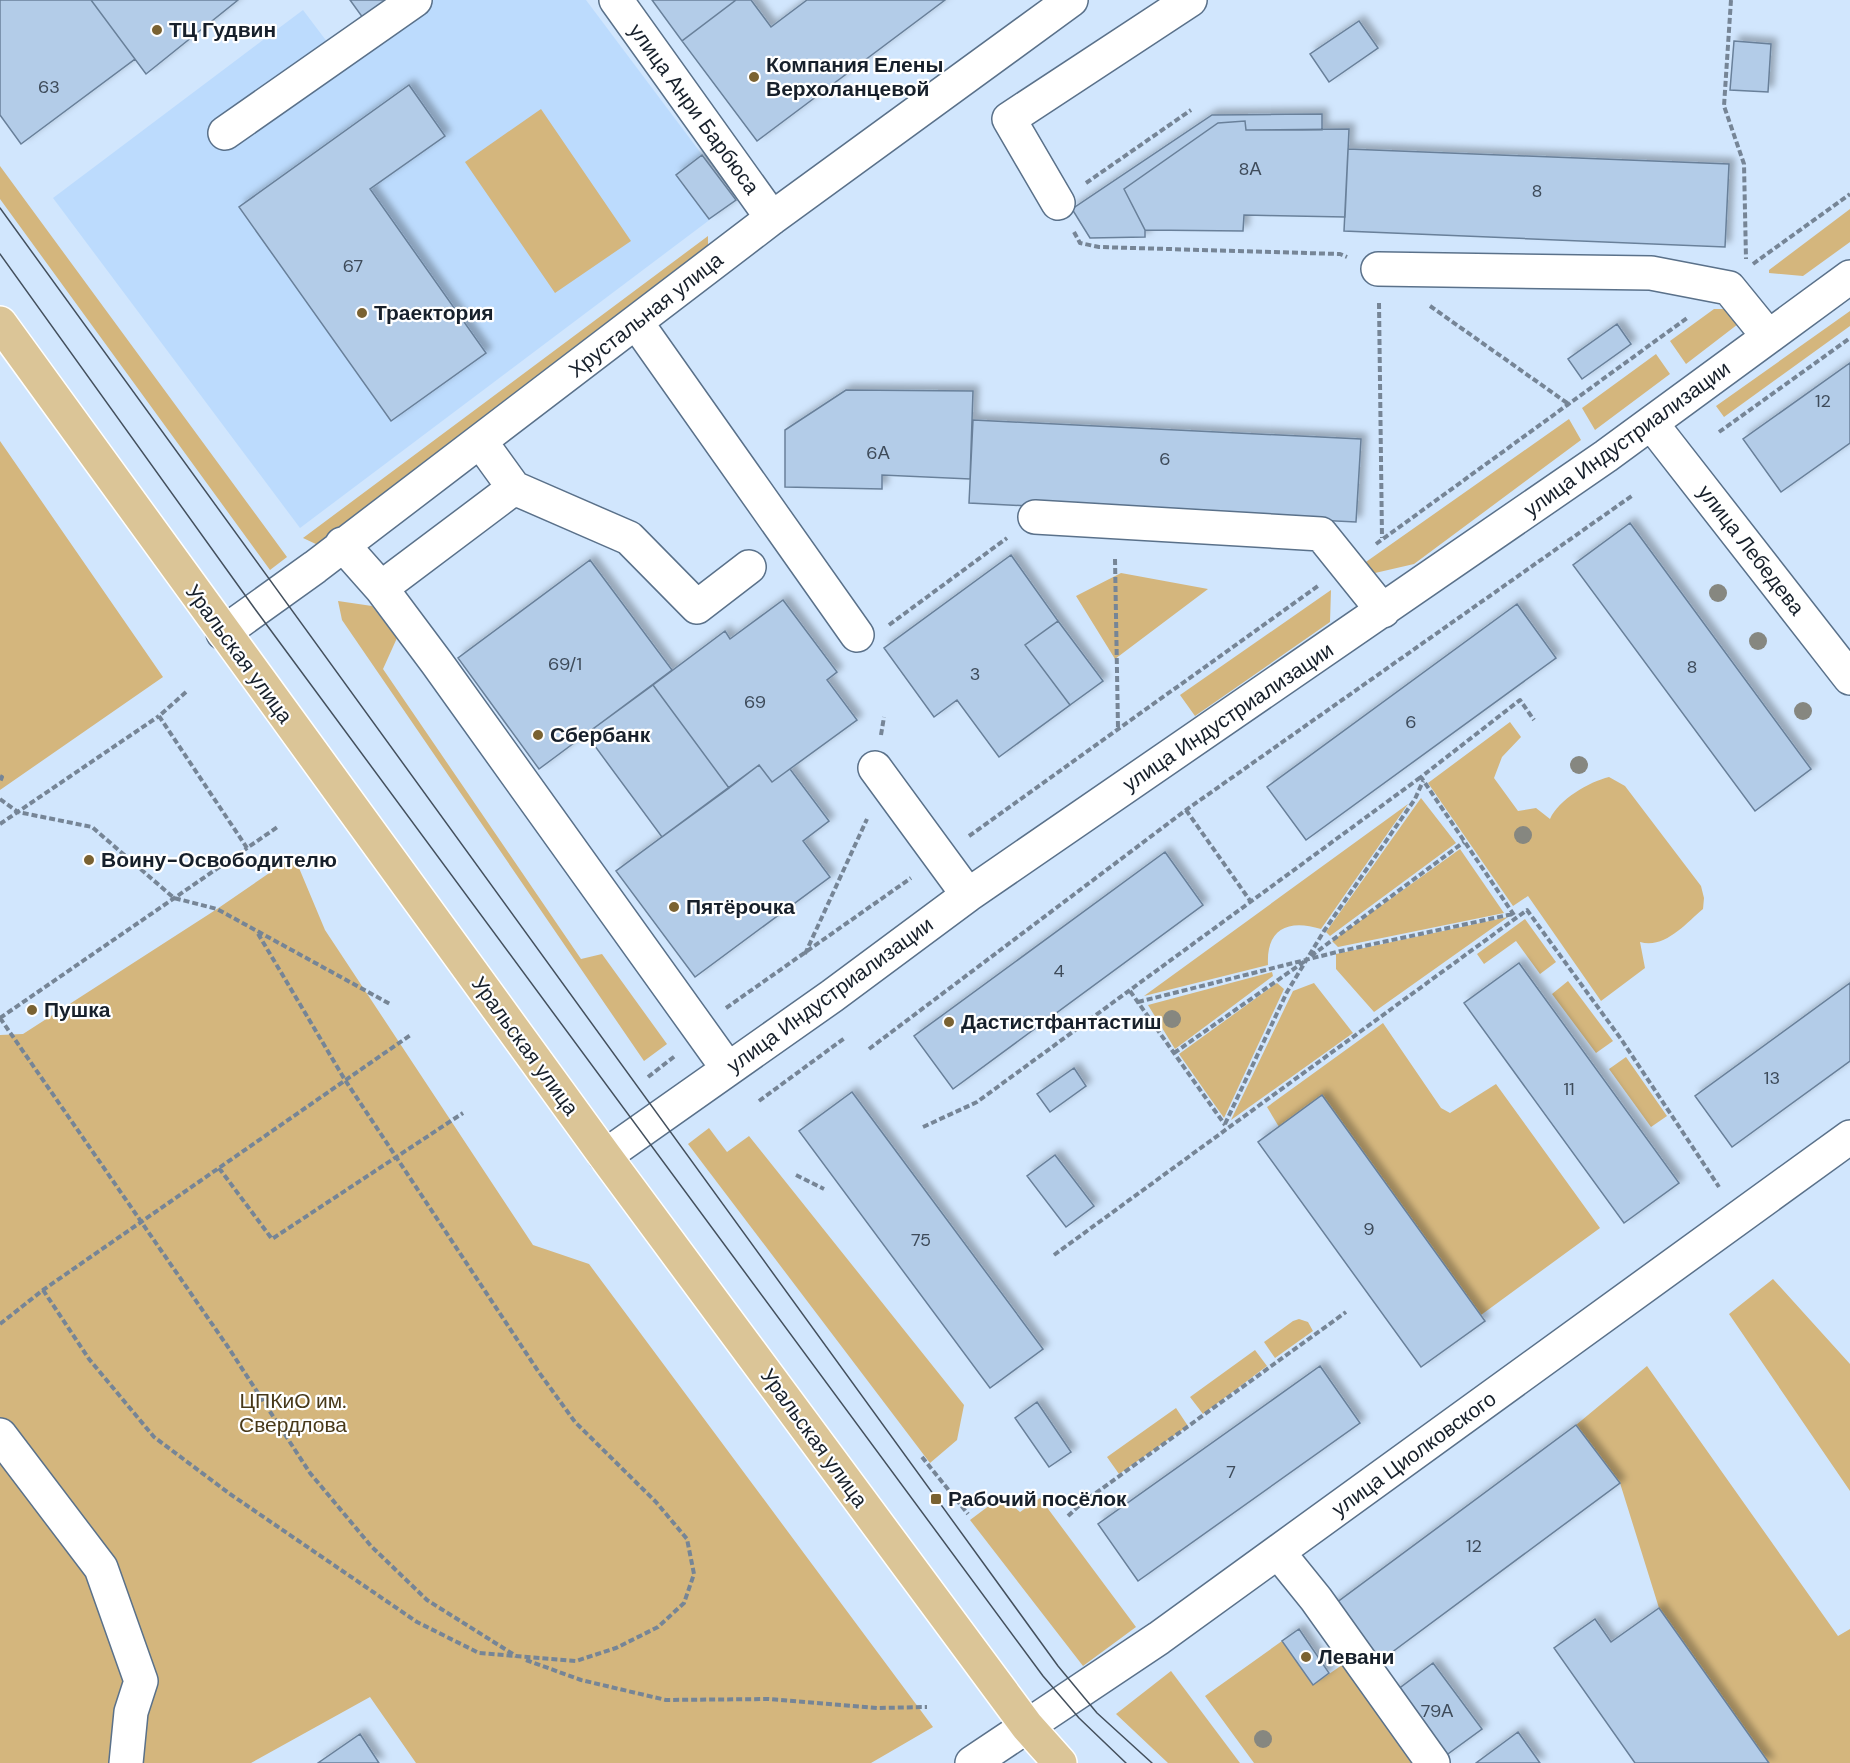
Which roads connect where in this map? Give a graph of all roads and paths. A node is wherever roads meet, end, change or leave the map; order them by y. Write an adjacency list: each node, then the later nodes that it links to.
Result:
1 (415, 0): 7 (street)
2 (616, 0): 10 (street, улица Анри Барбюса)
3 (1190, 0): 9 (street)
4 (1731, 0): 8 (path)
5 (1050, 6): 10 (street, Хрустальная улица)
6 (1191, 110): 9 (path)
7 (225, 133)
8 (1850, 194)
9 (1058, 203): 11 (path)
10 (772, 218): 16 (street, Хрустальная улица)
11 (1378, 269): 13 (street); 27 (path)
12 (1850, 277): 17 (street, улица Индустриализации)
13 (1729, 288): 17 (street); 19 (path)
14 (1426, 303): 19 (path)
15 (0, 322): 33 (main road, Уральская улица)
16 (636, 322): 22 (street, Хрустальная улица); 34 (street)
17 (1768, 336): 20 (street, улица Индустриализации)
18 (1850, 338): 21 (path)
19 (1570, 405): 27 (path)
20 (1651, 423): 32 (street, улица Индустриализации); 35 (street, улица Лебедева)
21 (1719, 432)
22 (480, 441): 23 (street); 28 (street, Хрустальная улица)
23 (514, 488): 30 (street); 31 (street)
24 (1633, 495): 46 (path)
25 (1114, 522): 26 (street); 29 (street); 40 (path)
26 (1023, 526): 34 (path)
27 (1382, 539): 29 (path)
28 (342, 544): 31 (street); 33 (street, Хрустальная улица)
29 (1346, 566): 32 (street); 40 (path)
30 (749, 567)
31 (381, 588): 64 (street)
32 (1383, 611): 53 (street, улица Индустриализации)
33 (223, 633): 77 (main road, Уральская улица)
34 (868, 633)
35 (1850, 678)
36 (186, 693): 37 (path)
37 (159, 716): 47 (path); 51 (path)
38 (884, 717): 41 (path)
39 (1534, 720): 43 (path)
40 (1118, 729): 52 (path)
41 (875, 768): 52 (street); 58 (path)
42 (0, 776): 44 (path)
43 (1422, 779): 50 (path); 55 (path); 59 (path)
44 (0, 782)
45 (0, 799): 47 (path)
46 (1186, 810): 55 (path); 67 (path)
47 (18, 812): 48 (path); 54 (path)
48 (0, 824)
49 (279, 826): 51 (path)
50 (1464, 842): 56 (path); 59 (path)
51 (247, 848): 54 (path)
52 (940, 857): 53 (street); 58 (path)
53 (968, 895): 69 (street, улица Индустриализации)
54 (174, 898): 57 (path); 63 (path)
55 (1251, 902): 60 (path)
56 (1515, 916): 59 (path); 73 (path); 81 (path)
57 (257, 932): 62 (path); 70 (path)
58 (805, 955): 64 (path)
59 (1308, 959): 61 (path); 68 (path); 73 (path)
60 (1130, 991): 61 (path); 74 (path)
61 (1138, 1002): 68 (path)
62 (390, 1004)
63 (0, 1018): 82 (path)
64 (704, 1032): 69 (street)
65 (412, 1034): 70 (path)
66 (846, 1037): 71 (path)
67 (869, 1049)
68 (1174, 1053): 73 (path)
69 (728, 1069): 77 (street, улица Индустриализации)
70 (345, 1080): 76 (path); 78 (path)
71 (759, 1101)
72 (463, 1113): 76 (path)
73 (1226, 1126): 83 (path)
74 (923, 1127)
75 (1850, 1137): 81 (street, улица Циолковского)
76 (396, 1156): 78 (path); 92 (path)
77 (605, 1156): 94 (main road, Уральская улица)
78 (219, 1168): 82 (path)
79 (796, 1175): 80 (path)
80 (824, 1189)
81 (1739, 1218): 91 (street, улица Циолковского)
82 (139, 1223): 84 (path); 92 (path)
83 (1054, 1255)
84 (43, 1290): 86 (path); 92 (path)
85 (1346, 1312): 90 (path)
86 (0, 1324)
87 (0, 1435): 95 (street)
88 (922, 1457): 89 (path)
89 (968, 1514)
90 (1068, 1516)
91 (1278, 1552): 94 (street, улица Циолковского); 98 (street)
92 (518, 1657): 93 (path)
93 (927, 1707)
94 (1027, 1726): 96 (street, улица Циолковского); 97 (main road, Уральская улица)
95 (126, 1763)
96 (972, 1763)
97 (1060, 1763)
98 (1433, 1763)

